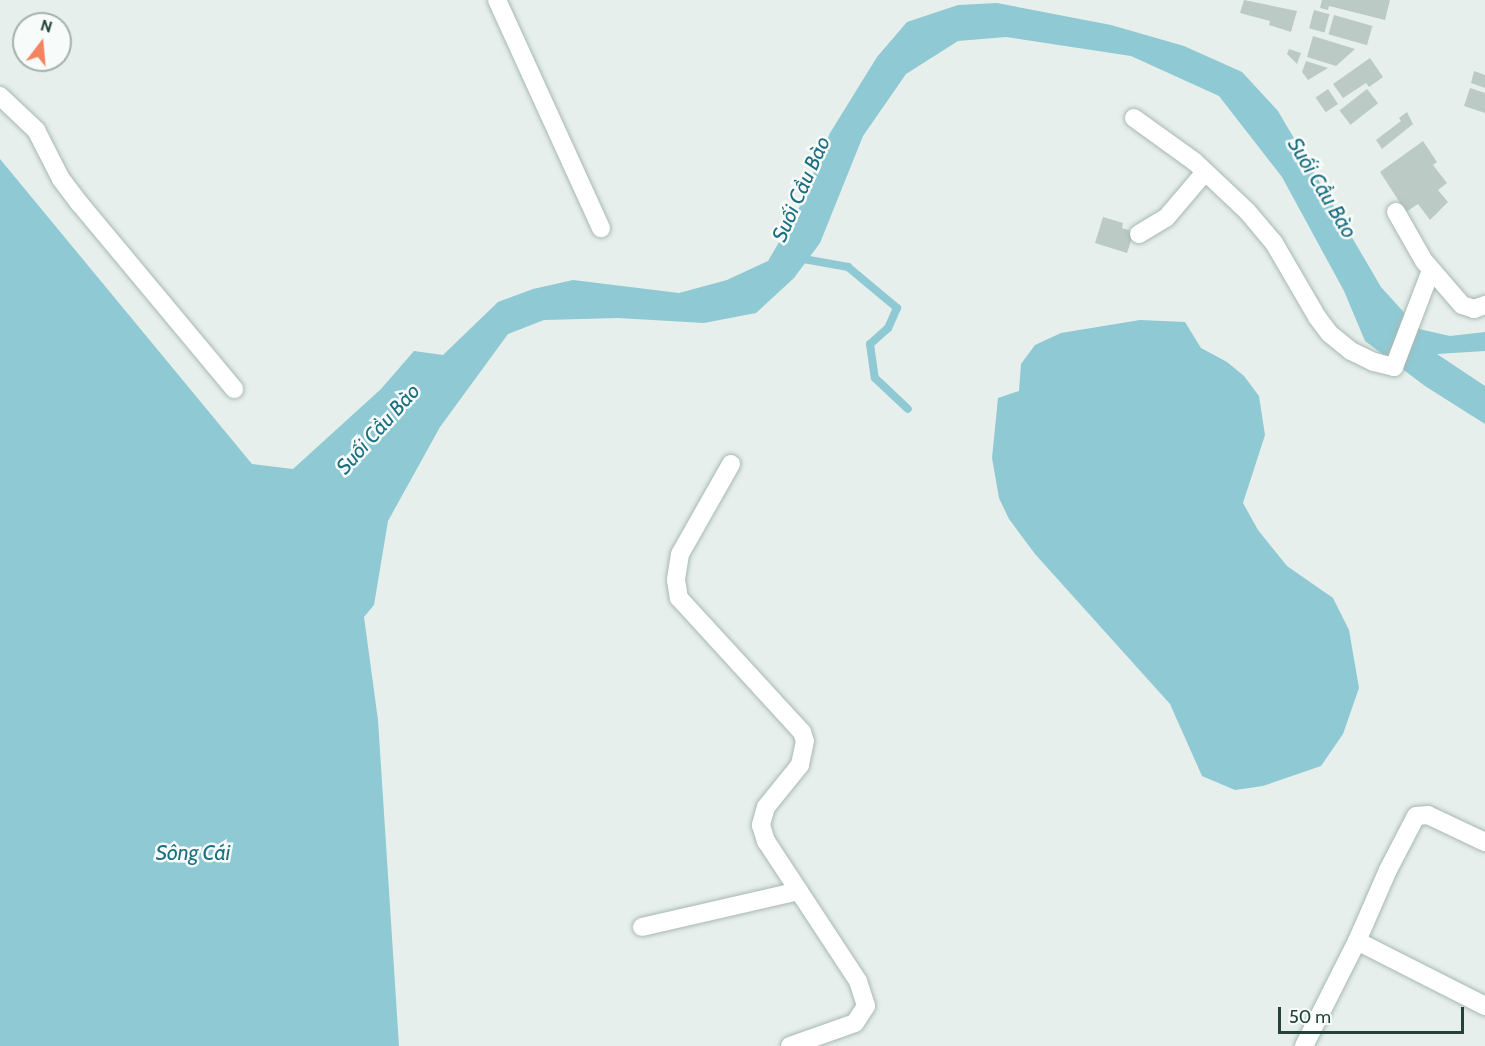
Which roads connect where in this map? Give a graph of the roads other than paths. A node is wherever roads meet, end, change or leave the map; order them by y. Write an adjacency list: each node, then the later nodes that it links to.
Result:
1 (497, 0): 6 (street)
2 (0, 96): 10 (street)
3 (1134, 118): 4 (street)
4 (1205, 172): 7 (street); 8 (street)
5 (1396, 212): 8 (street)
6 (601, 228)
7 (1139, 234)
8 (1431, 270): 9 (street)
9 (1485, 305)
10 (234, 389)
11 (731, 464): 13 (street)
12 (1485, 842): 15 (street)
13 (799, 891): 14 (street); 17 (street)
14 (642, 927)
15 (1357, 941): 16 (street); 18 (street)
16 (1485, 1006)
17 (790, 1046)
18 (1304, 1046)

